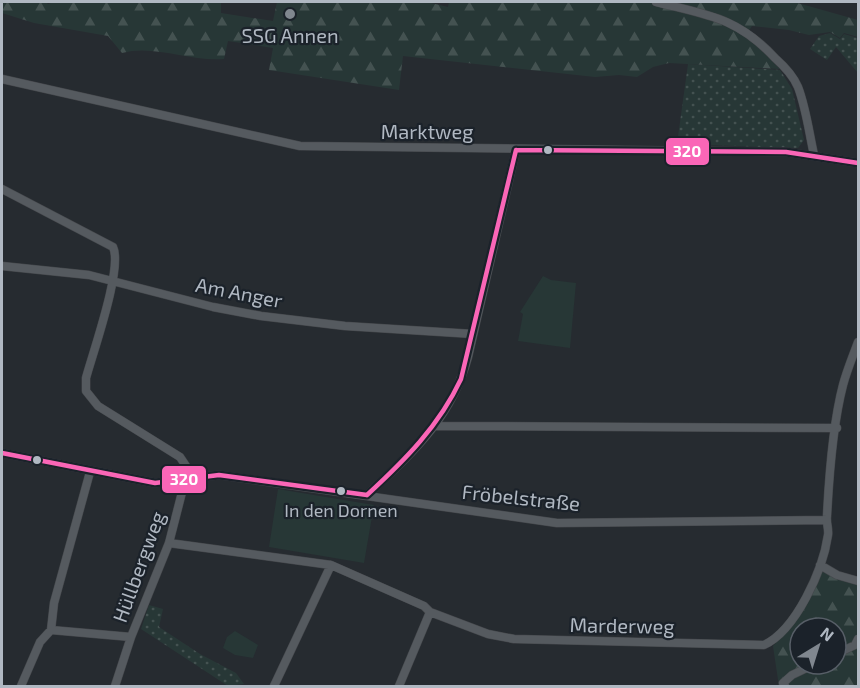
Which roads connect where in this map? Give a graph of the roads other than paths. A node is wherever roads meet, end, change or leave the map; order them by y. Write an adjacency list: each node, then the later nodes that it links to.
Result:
1 (656, 2): 4 (street)
2 (2, 78): 3 (street, Marktweg)
3 (516, 150): 4 (street, Marktweg); 9 (street)
4 (814, 154): 5 (street, Marktweg)
5 (858, 163)
6 (2, 189): 8 (street)
7 (2, 266): 8 (street, Am Anger)
8 (113, 280): 9 (street, Am Anger); 15 (street)
9 (473, 334): 11 (street)
10 (858, 342): 12 (street, Marderweg)
11 (436, 426): 12 (street); 16 (street)
12 (837, 428): 17 (street, Marderweg)
13 (2, 453): 14 (street, Fröbelstraße)
14 (90, 472): 15 (street, Fröbelstraße); 23 (street)
15 (187, 480): 16 (street, Fröbelstraße); 18 (street, Hüllbergweg)
16 (368, 495): 17 (street, Fröbelstraße)
17 (826, 520): 20 (street, Marderweg)
18 (169, 543): 19 (street, Marderweg); 24 (street, Hüllbergweg)
19 (331, 565): 22 (street, Marderweg); 28 (street)
20 (820, 565): 21 (street); 22 (street, Marderweg)
21 (858, 581)
22 (430, 612): 29 (street)
23 (51, 630): 24 (street); 26 (street)
24 (131, 637): 27 (street, Hüllbergweg)
25 (791, 676): 30 (street)
26 (21, 687)
27 (115, 687)
28 (274, 687)
29 (399, 687)
30 (785, 687)

